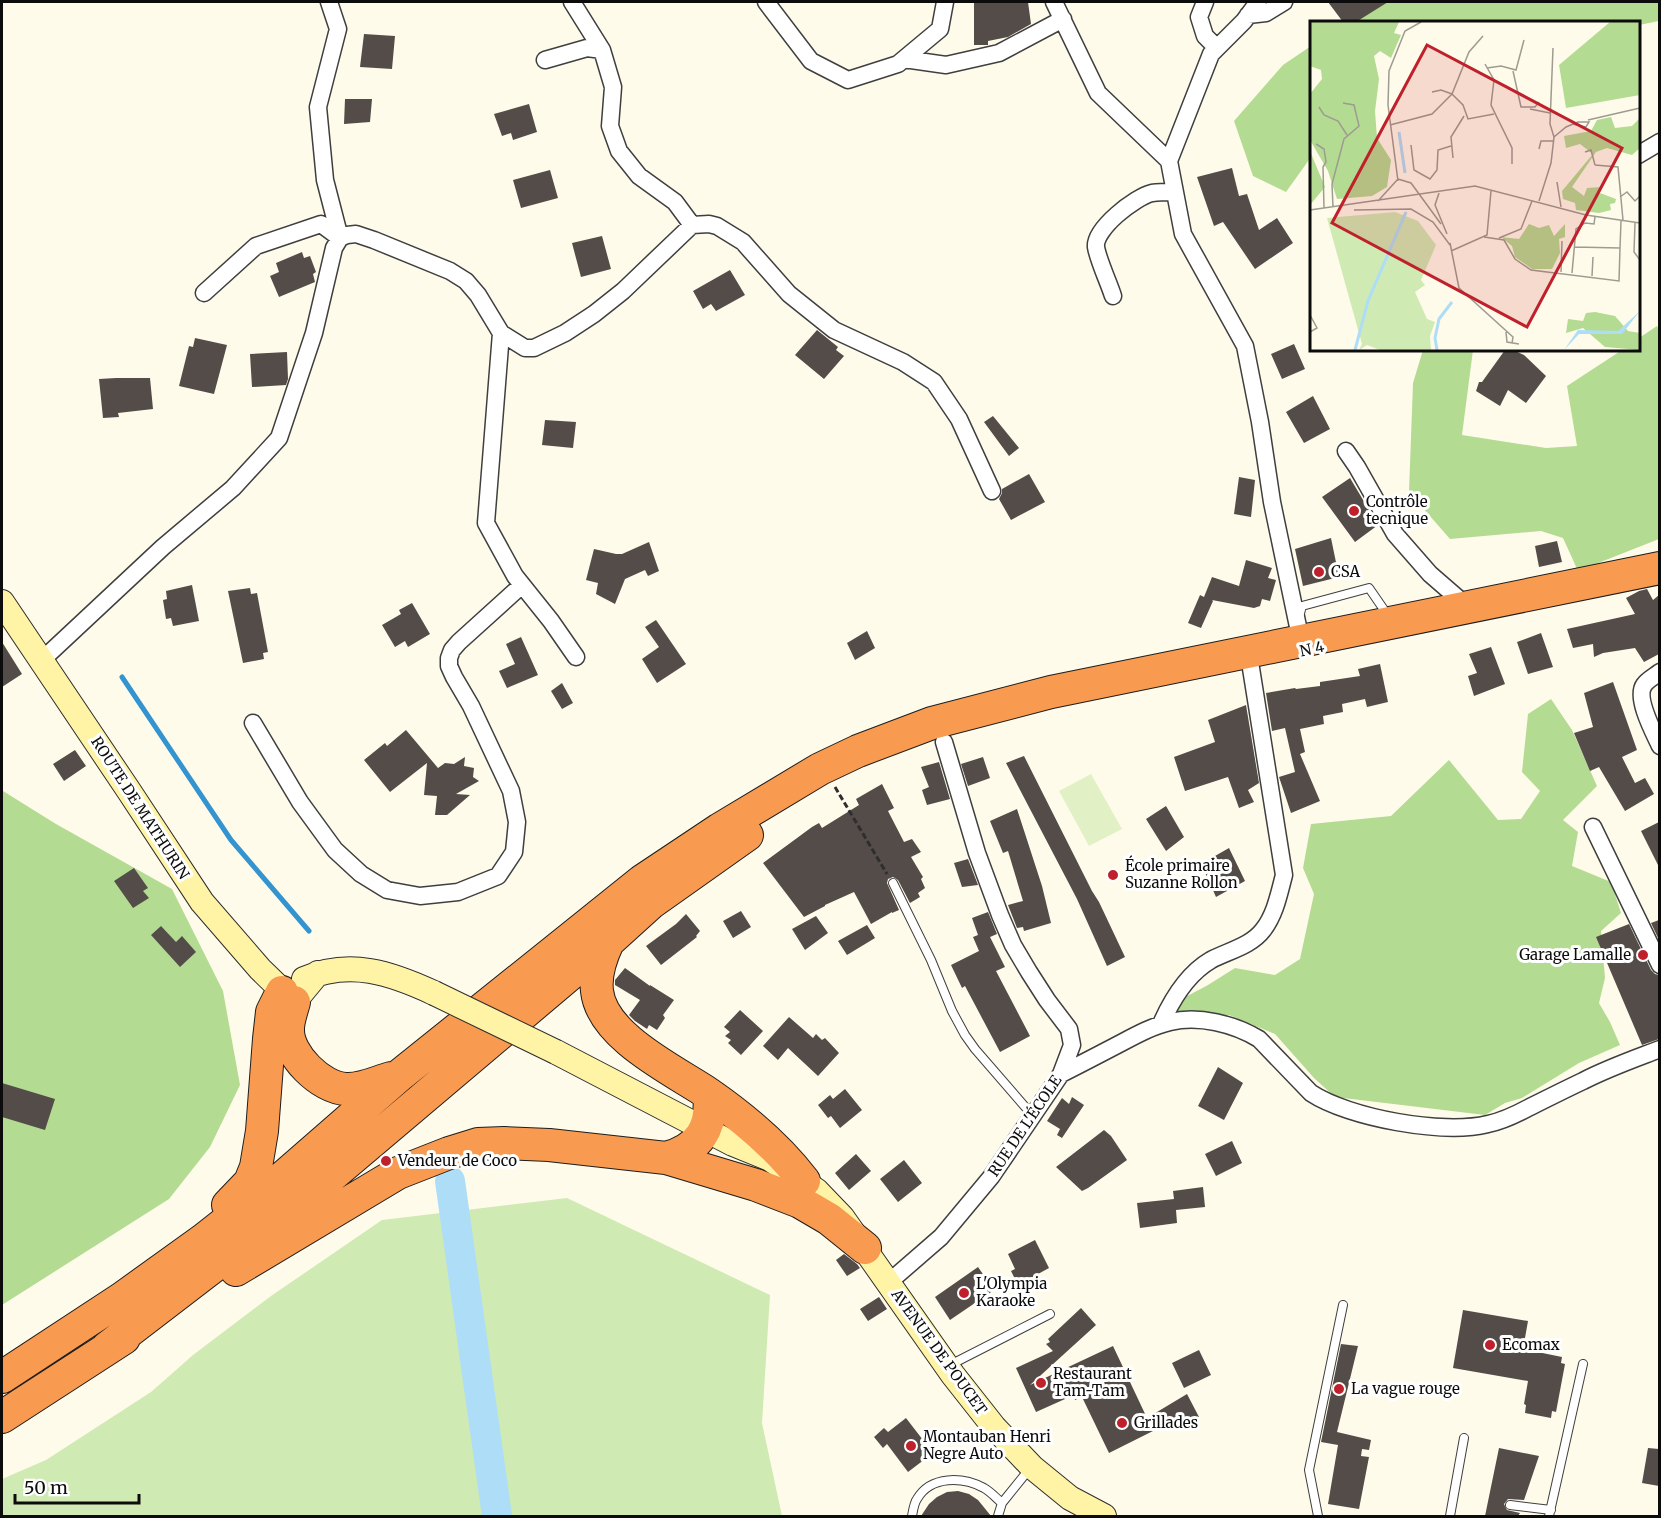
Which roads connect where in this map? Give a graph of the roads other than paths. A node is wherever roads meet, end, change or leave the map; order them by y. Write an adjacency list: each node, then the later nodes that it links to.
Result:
1 (329, 2): 19 (street)
2 (572, 2): 11 (street)
3 (766, 2): 13 (street)
4 (945, 2): 13 (street)
5 (1054, 2): 9 (street)
6 (1205, 2): 10 (street)
7 (1284, 2): 8 (street)
8 (1253, 8): 10 (street)
9 (1063, 20): 13 (street); 16 (street)
10 (1217, 48): 16 (street)
11 (602, 50): 12 (street); 18 (street)
12 (545, 60)
13 (904, 60)
14 (1659, 142): 15 (street)
15 (1640, 154)
16 (1169, 161): 17 (street)
17 (1175, 192): 21 (street); 29 (street)
18 (692, 225): 22 (street); 24 (street)
19 (340, 238): 20 (street); 22 (street); 31 (street)
20 (204, 293)
21 (1113, 296)
22 (501, 333): 26 (street)
23 (1346, 451): 28 (street)
24 (992, 491)
25 (1659, 574): 28 (highway, N 4); 32 (highway, N 4 / N 4)
26 (522, 585): 30 (street); 34 (street)
27 (2, 602): 31 (main road, ROUTE DE MATHURIN)
28 (1468, 607): 29 (highway, N 4)
29 (1299, 632): 44 (highway, N 4)
30 (576, 657)
31 (41, 661): 41 (main road, ROUTE DE MATHURIN)
32 (1250, 662): 35 (highway, N 4); 42 (street)
33 (1659, 672): 36 (street)
34 (253, 723)
35 (944, 742): 39 (highway, N 4); 45 (street, RUE DE L'ÉCOLE)
36 (1659, 746)
37 (1593, 827): 40 (street)
38 (893, 883): 47 (lane)
39 (608, 942): 46 (highway); 58 (highway, N 4)
40 (1659, 965)
41 (288, 997): 44 (highway); 48 (main road, bridge); 55 (highway)
42 (1161, 1024): 43 (street); 45 (street)
43 (1659, 1049)
44 (400, 1074): 55 (highway, N 4)
45 (1061, 1074): 47 (street, RUE DE L'ÉCOLE)
46 (709, 1094): 48 (highway); 51 (highway)
47 (1032, 1116): 54 (street, RUE DE L'ÉCOLE)
48 (705, 1129): 49 (main road); 50 (highway)
49 (733, 1144): 51 (main road, AVENUE DE POUCET); 52 (main road)
50 (666, 1158): 52 (highway); 58 (highway)
51 (804, 1181): 53 (main road, AVENUE DE POUCET)
52 (775, 1192): 53 (highway)
53 (865, 1248): 54 (main road, AVENUE DE POUCET)
54 (888, 1283): 60 (main road, AVENUE DE POUCET)
55 (121, 1299): 61 (highway, N 4)
56 (1343, 1305): 71 (lane)
57 (1050, 1314): 60 (lane)
58 (107, 1348): 62 (highway)
59 (1583, 1364): 67 (lane)
60 (947, 1366): 64 (main road, AVENUE DE POUCET)
61 (2, 1377)
62 (2, 1417)
63 (1464, 1438): 72 (lane)
64 (1032, 1467): 65 (lane); 70 (main road, AVENUE DE POUCET)
65 (1002, 1503): 68 (lane); 69 (lane)
66 (1510, 1504): 67 (lane)
67 (1550, 1513)
68 (912, 1516)
69 (998, 1516)
70 (1104, 1516)
71 (1318, 1516)
72 (1450, 1516)

